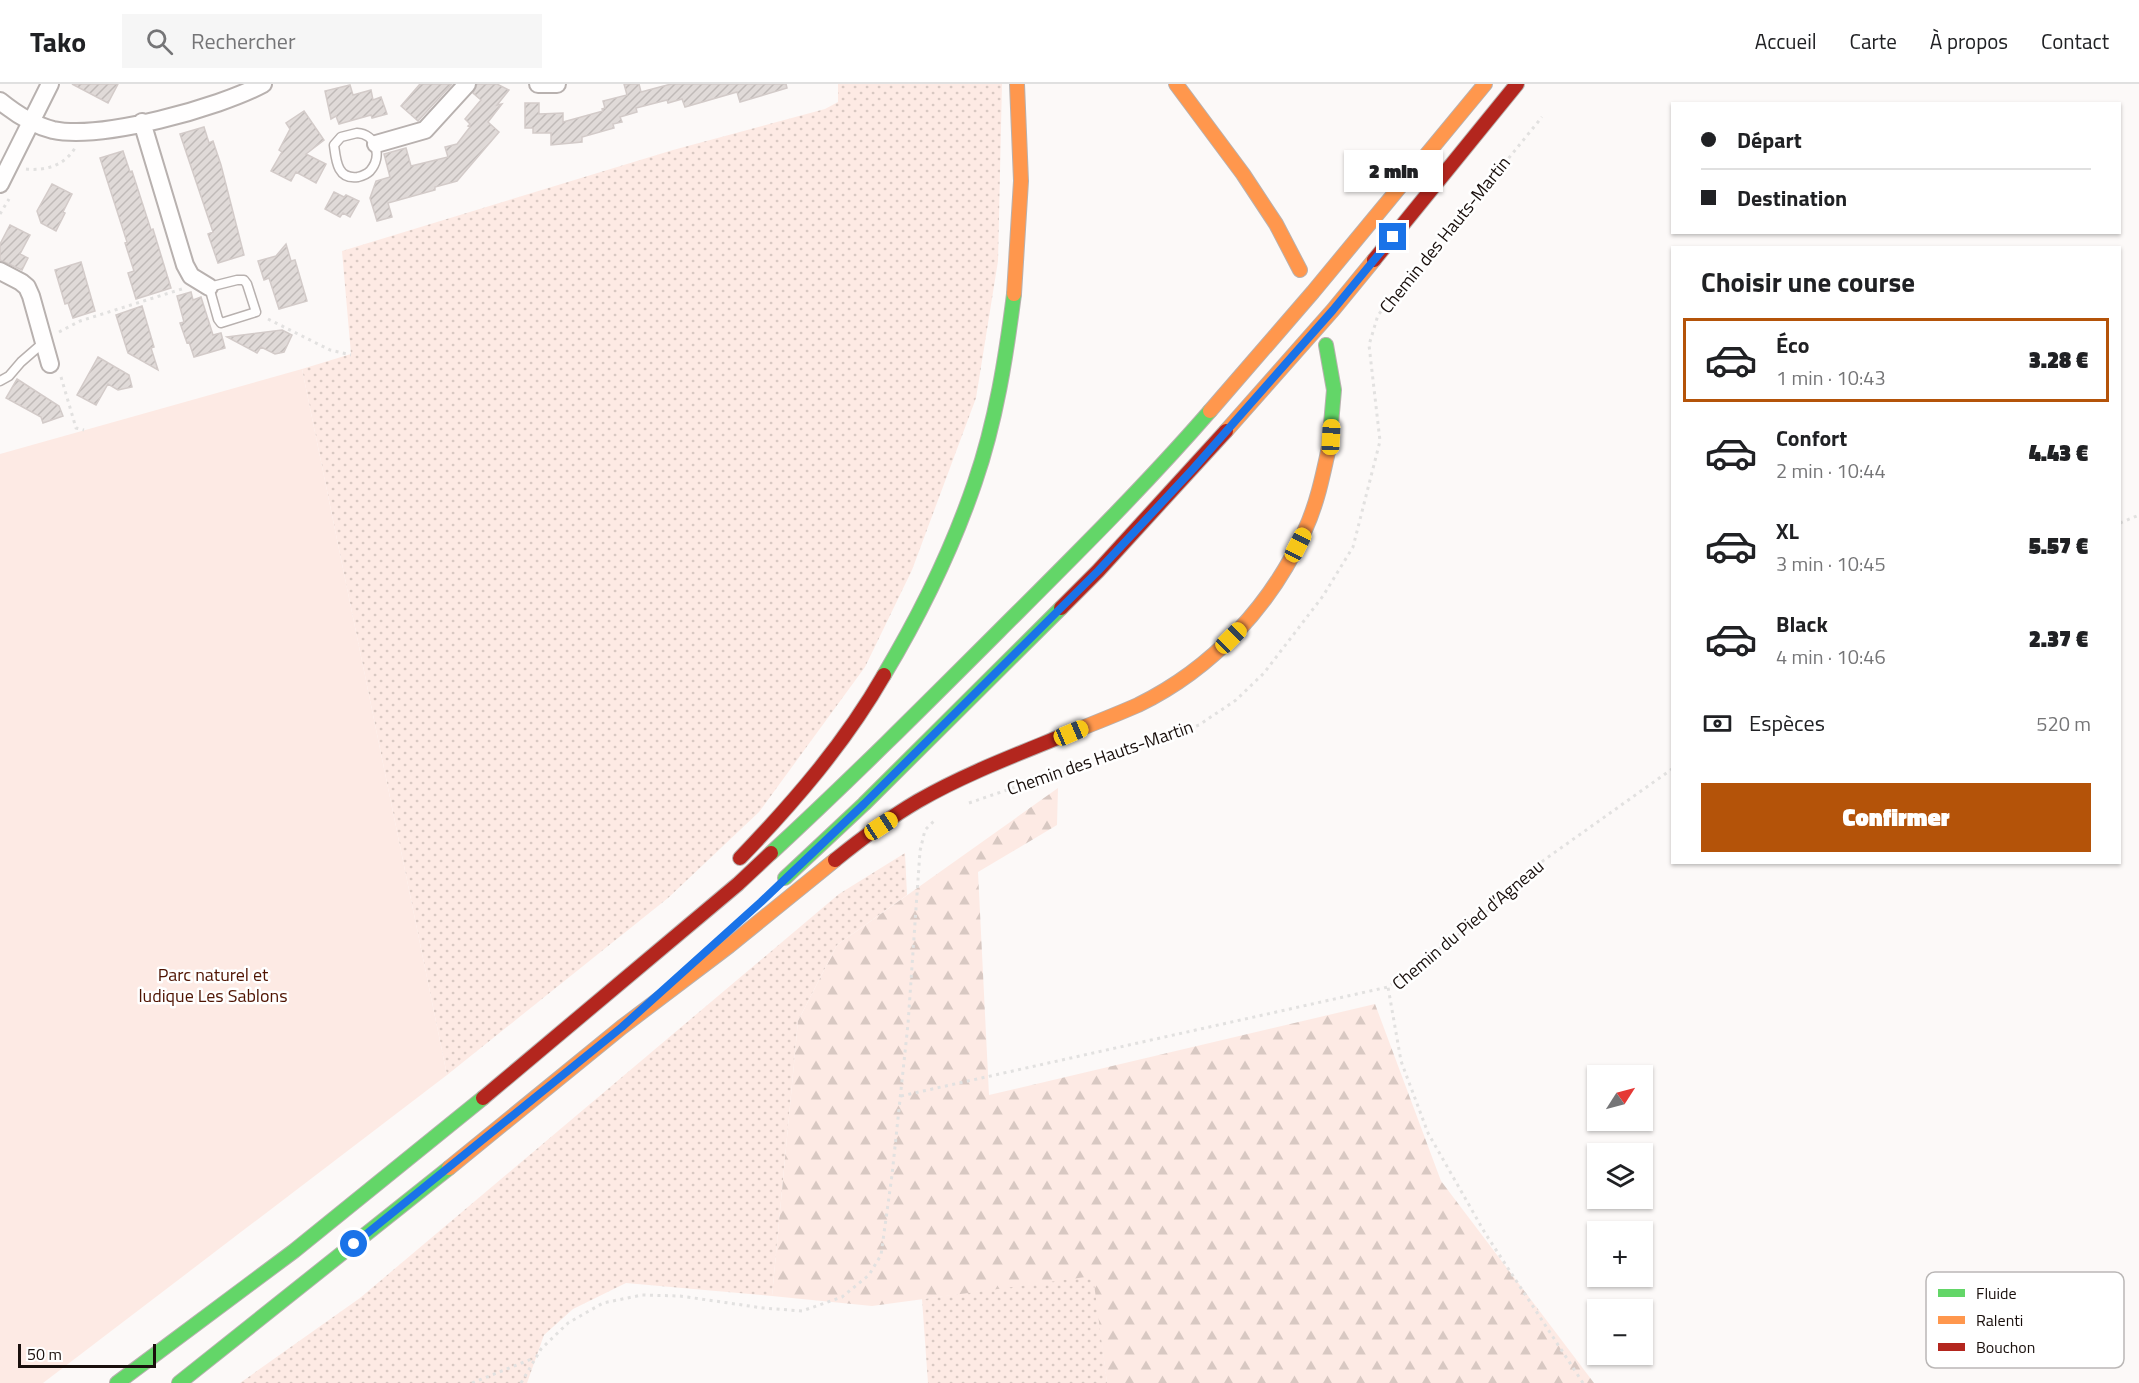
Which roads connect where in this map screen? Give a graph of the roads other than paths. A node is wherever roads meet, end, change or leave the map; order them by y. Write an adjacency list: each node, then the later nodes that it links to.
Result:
1 (50, 84): 11 (street)
2 (263, 84): 12 (street)
3 (467, 84): 13 (street)
4 (538, 84): 5 (street)
5 (557, 84)
6 (1017, 84): 22 (highway)
7 (1176, 84): 15 (highway)
8 (1485, 84): 26 (highway)
9 (1517, 84): 23 (highway)
10 (0, 101): 11 (street)
11 (30, 122): 12 (street); 14 (street)
12 (142, 122): 17 (street)
13 (376, 144): 13 (lane)
14 (0, 184)
15 (1300, 270)
16 (0, 271): 18 (street)
17 (203, 283): 17 (lane)
18 (44, 342): 20 (street); 21 (lane)
19 (1326, 345): 27 (highway)
20 (50, 364)
21 (0, 381)
22 (727, 870)
23 (778, 885)
24 (752, 909): 27 (highway)
25 (686, 910): 26 (highway)
26 (598, 1002): 28 (highway)
27 (622, 1027): 29 (highway)
28 (117, 1383)
29 (178, 1383)

